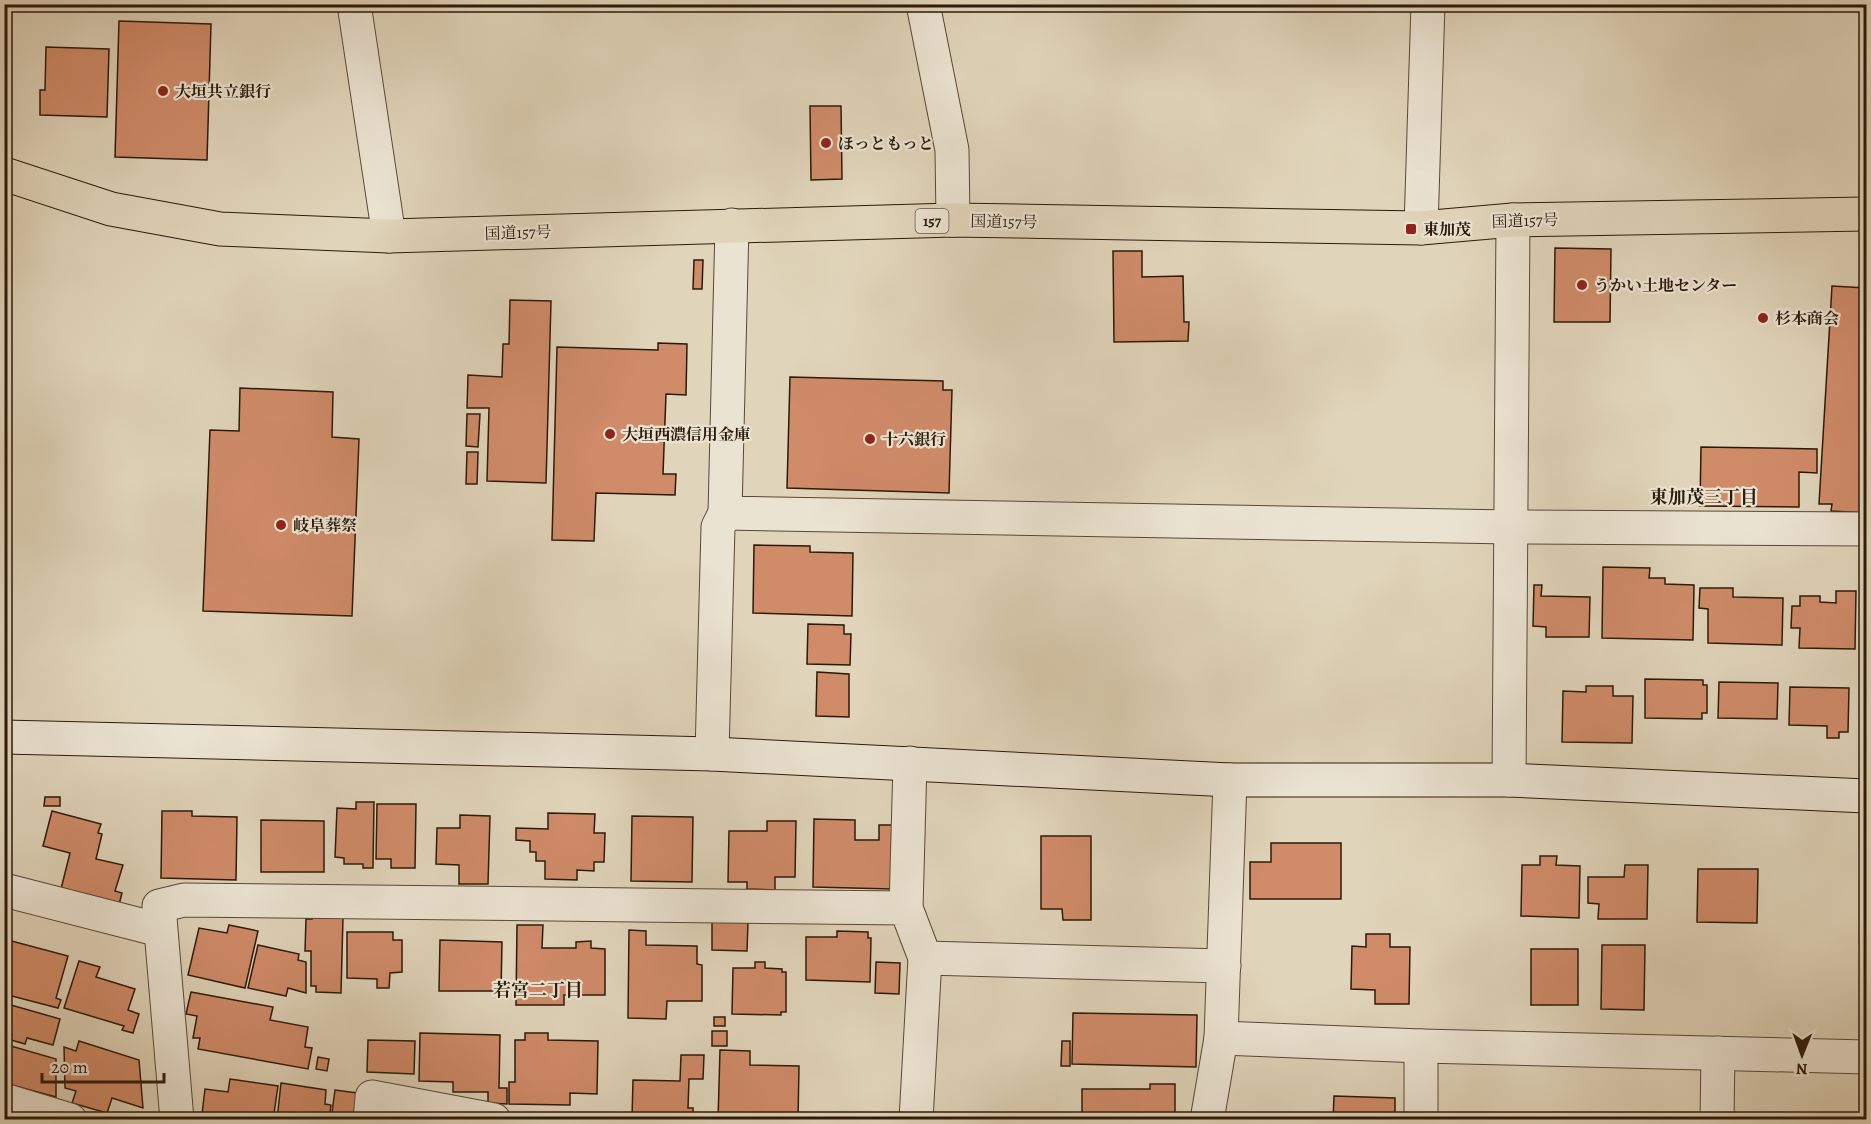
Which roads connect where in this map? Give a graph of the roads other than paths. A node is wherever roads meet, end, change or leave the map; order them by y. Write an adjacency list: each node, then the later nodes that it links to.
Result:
1 (354, 4): 10 (street)
2 (923, 4): 7 (street)
3 (1428, 4): 9 (street)
4 (4, 174): 10 (highway, 国道157号 / 157)
5 (1866, 214): 6 (highway, 国道157号 / 157)
6 (1513, 219): 9 (highway, 国道157号 / 157); 12 (street)
7 (953, 220): 8 (highway, 国道157号 / 157); 9 (highway, 国道157号 / 157)
8 (732, 225): 10 (highway, 国道157号 / 157); 11 (street)
9 (1421, 228)
10 (389, 236)
11 (725, 513): 12 (street); 15 (street)
12 (1510, 527): 13 (street); 18 (street)
13 (1866, 529)
14 (4, 737): 15 (street)
15 (712, 754): 16 (street)
16 (910, 763): 17 (street); 21 (street)
17 (1230, 780): 18 (street); 24 (street)
18 (1509, 780): 19 (street)
19 (1866, 796)
20 (4, 890): 22 (street)
21 (906, 908): 22 (street); 23 (street)
22 (160, 930): 31 (street)
23 (925, 958): 24 (street); 34 (street)
24 (1224, 966): 25 (street)
25 (1221, 1038): 26 (street); 35 (street)
26 (1421, 1046): 27 (street); 36 (street)
27 (1718, 1053): 28 (street); 37 (street)
28 (1866, 1057)
29 (4, 1101): 30 (street)
30 (70, 1119)
31 (177, 1119)
32 (370, 1119): 33 (street)
33 (494, 1119)
34 (916, 1119)
35 (1207, 1119)
36 (1421, 1119)
37 (1717, 1119)

